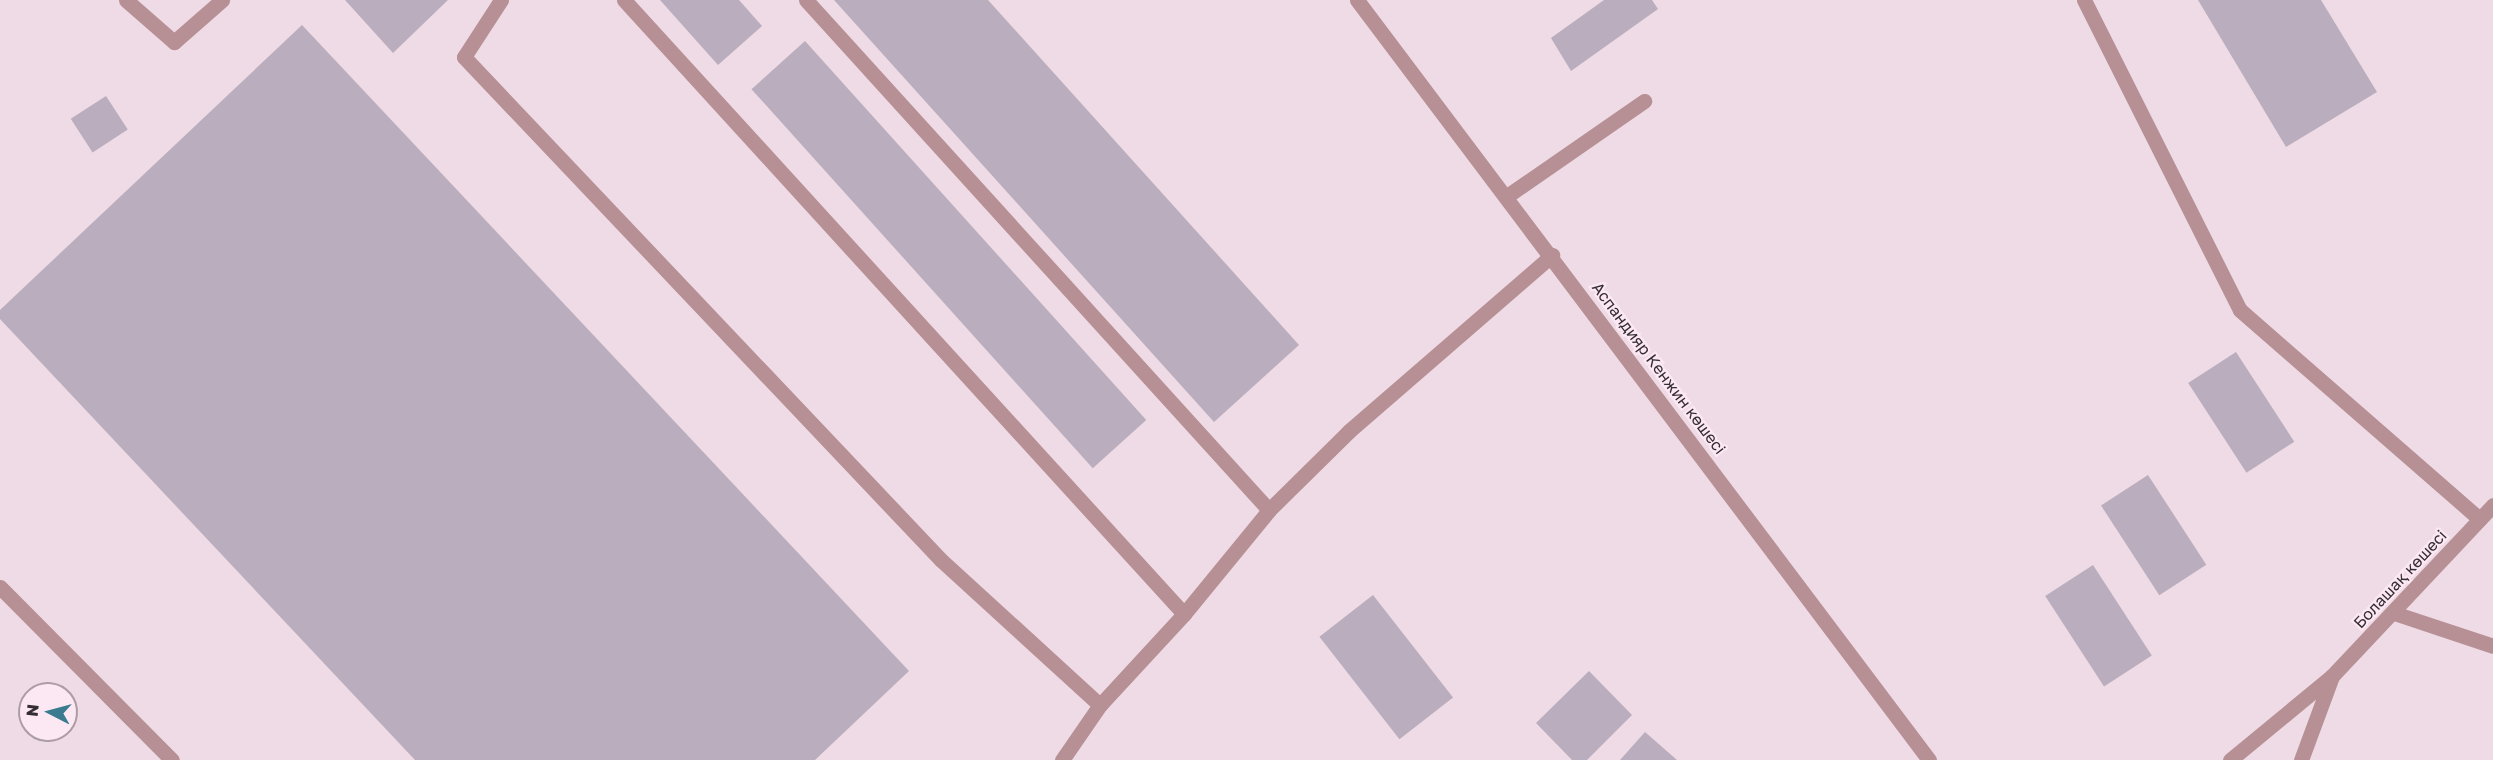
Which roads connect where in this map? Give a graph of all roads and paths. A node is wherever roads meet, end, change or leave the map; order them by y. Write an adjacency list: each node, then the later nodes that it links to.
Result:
1 (126, 0): 2 (street)
2 (222, 0)
3 (502, 0): 19 (street)
4 (624, 0): 16 (street)
5 (806, 0): 12 (street)
6 (1357, 0): 9 (street, Аспандияр Кенжин көшесі)
7 (2084, 0): 13 (street)
8 (1644, 101): 9 (street)
9 (1507, 196): 10 (street, Аспандияр Кенжин көшесі)
10 (1552, 255): 12 (street); 22 (street, Аспандияр Кенжин көшесі)
11 (2493, 505): 13 (street, Болашақ көшесі)
12 (1269, 510): 16 (street)
13 (2480, 519): 15 (street, Болашақ көшесі)
14 (0, 587): 20 (street)
15 (2394, 613): 17 (street); 18 (street, Болашақ көшесі)
16 (1184, 614): 19 (street)
17 (2493, 646)
18 (2332, 675): 23 (street); 24 (street)
19 (1100, 705): 21 (street)
20 (172, 760)
21 (1062, 760)
22 (1929, 760)
23 (2230, 760)
24 (2301, 760)

